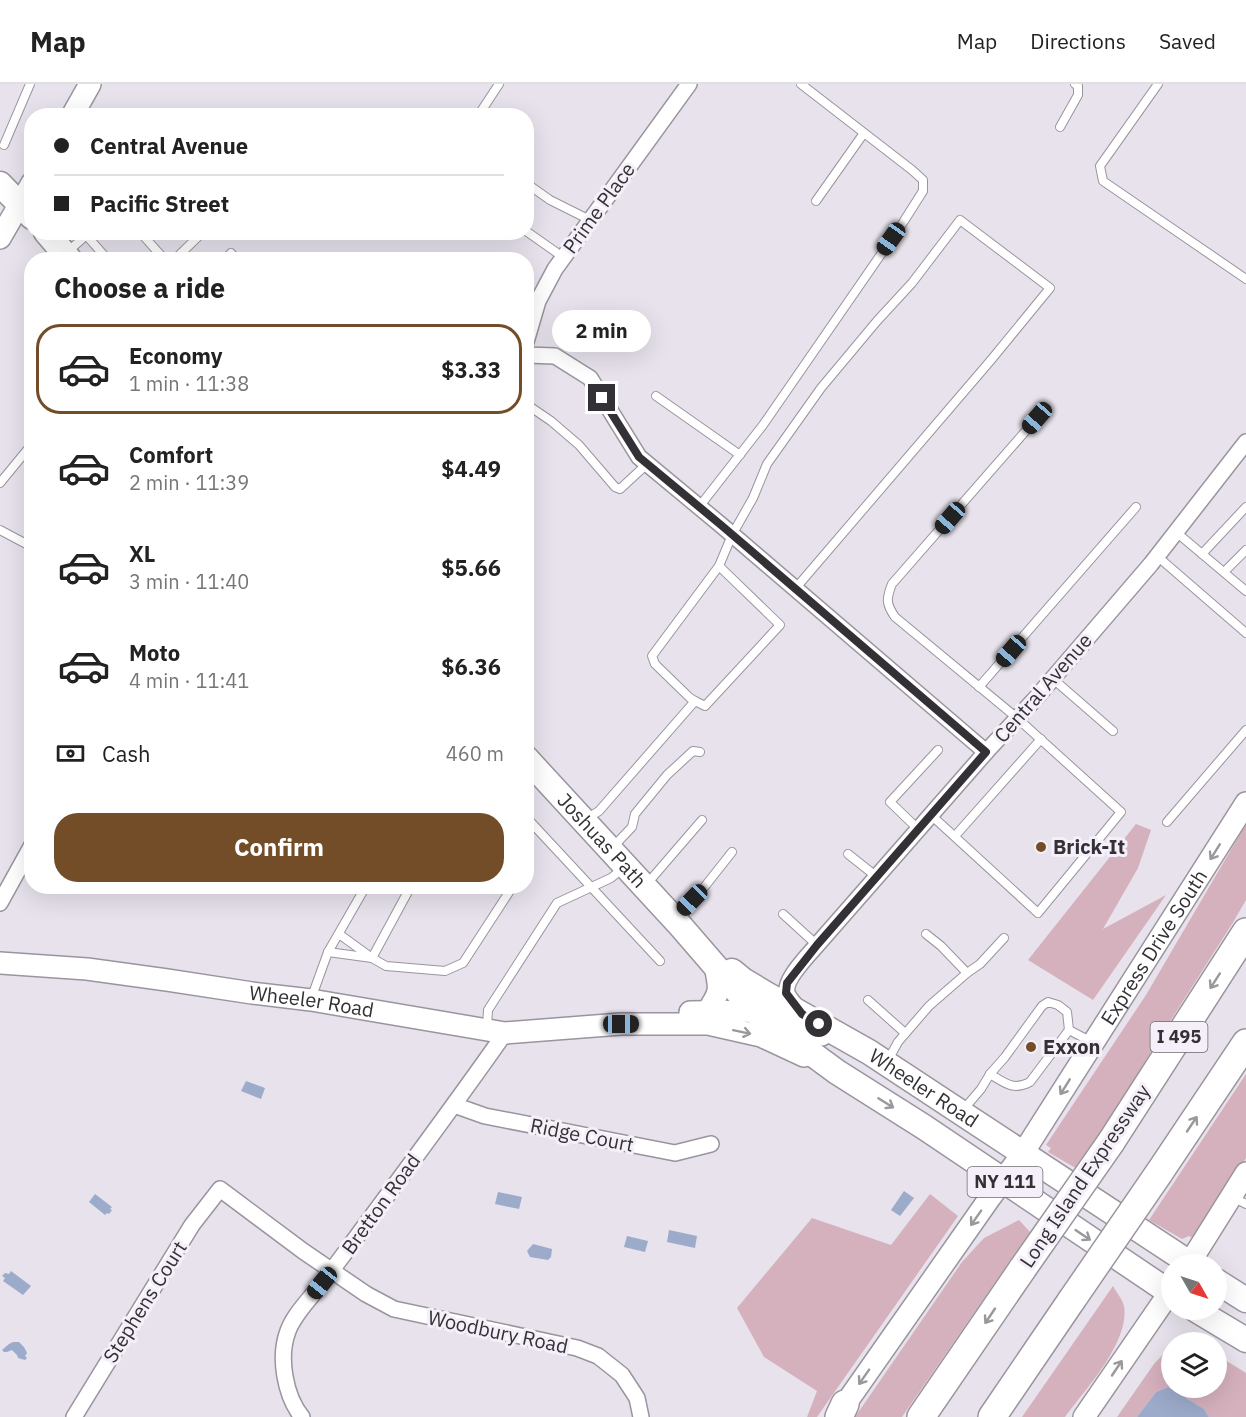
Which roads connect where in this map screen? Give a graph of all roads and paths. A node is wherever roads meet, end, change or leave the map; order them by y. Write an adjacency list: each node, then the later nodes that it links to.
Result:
1 (30, 84): 12 (lane)
2 (90, 84): 8 (main road)
3 (499, 84): 9 (lane)
4 (689, 84): 18 (street, Prime Place)
5 (801, 84): 11 (lane)
6 (1075, 84): 10 (lane)
7 (1158, 84): 32 (lane)
8 (79, 108)
9 (483, 108)
10 (1060, 127)
11 (864, 133): 15 (lane); 40 (lane)
12 (4, 145)
13 (0, 184): 16 (main road)
14 (534, 189): 18 (lane)
15 (816, 201)
16 (24, 210)
17 (24, 212): 20 (main road)
18 (590, 220): 31 (street, Prime Place)
19 (534, 237): 31 (lane)
20 (0, 238)
21 (53, 240): 26 (main road)
22 (83, 240): 27 (lane)
23 (94, 240): 28 (lane)
24 (143, 240): 29 (lane)
25 (195, 240): 30 (lane)
26 (64, 252)
27 (72, 252)
28 (105, 252)
29 (156, 252)
30 (182, 252)
31 (563, 257): 33 (street, Prime Place)
32 (1246, 279)
33 (534, 315)
34 (534, 355): 41 (street)
35 (656, 396): 40 (lane)
36 (534, 410): 41 (lane)
37 (1037, 418): 59 (lane)
38 (1246, 442): 47 (street, Central Avenue)
39 (24, 454): 42 (lane)
40 (740, 455): 43 (lane)
41 (647, 464): 43 (street)
42 (0, 483)
43 (699, 507): 48 (street)
44 (1136, 507): 59 (lane)
45 (1246, 507): 51 (lane)
46 (0, 530): 49 (lane)
47 (1176, 532): 51 (lane); 52 (street, Central Avenue)
48 (732, 535): 53 (lane); 55 (street); 55 (lane)
49 (24, 543)
50 (1246, 550): 54 (lane)
51 (1202, 554): 54 (lane)
52 (1157, 556): 57 (lane); 58 (street, Central Avenue)
53 (719, 566): 60 (lane); 60 (lane)
54 (1224, 572): 56 (lane)
55 (795, 589): 67 (street)
56 (1246, 591)
57 (1246, 633)
58 (1052, 678): 61 (street, Central Avenue); 63 (lane)
59 (979, 687): 61 (lane)
60 (695, 701): 72 (lane)
61 (1017, 718): 64 (lane); 67 (street, Central Avenue)
62 (1246, 730): 73 (lane)
63 (1113, 731)
64 (1041, 739): 76 (lane); 76 (lane)
65 (938, 750): 75 (lane)
66 (700, 752): 79 (lane)
67 (986, 752): 70 (street, Central Avenue)
68 (534, 767): 72 (main road, Joshuas Path / NY 111)
69 (1246, 803): 110 (main road, Express Drive South, one-way to 110)
70 (931, 815): 75 (street, Central Avenue); 76 (lane)
71 (702, 820): 82 (lane)
72 (584, 821): 79 (main road, Joshuas Path / NY 111)
73 (1167, 822)
74 (534, 826): 83 (lane)
75 (918, 829): 81 (street, Central Avenue)
76 (955, 836)
77 (732, 852): 89 (lane)
78 (848, 854): 81 (lane)
79 (618, 858): 82 (main road, Joshuas Path / NY 111); 83 (lane)
80 (24, 860): 87 (street)
81 (877, 877): 94 (street, Central Avenue)
82 (644, 886): 89 (main road, Joshuas Path / NY 111)
83 (591, 887): 97 (lane); 108 (lane)
84 (362, 894): 91 (lane)
85 (407, 894): 96 (lane)
86 (508, 894): 96 (lane)
87 (0, 903)
88 (783, 914): 94 (lane)
89 (676, 921): 99 (main road, Joshuas Path / NY 111); 105 (main road, Joshuas Path / NY 111)
90 (1246, 932): 136 (highway, Long Island Expressway / I 495, one-way to 136, bridge)
91 (339, 934): 95 (lane); 96 (lane)
92 (926, 934): 100 (lane)
93 (1004, 938): 100 (lane)
94 (817, 945): 105 (street, Central Avenue)
95 (328, 952): 96 (lane); 101 (lane)
96 (372, 958)
97 (660, 961)
98 (0, 963): 101 (main road, Wheeler Road)
99 (715, 966): 103 (main road, Joshuas Path / NY 111); 104 (main road)
100 (967, 973): 109 (lane)
101 (311, 1000): 108 (main road, Wheeler Road)
102 (868, 1000): 109 (lane)
103 (754, 1011): 104 (main road, Wheeler Road); 113 (main road, Joshuas Path / NY 111); 116 (main road, Wheeler Road)
104 (707, 1012): 106 (main road, Wheeler Road)
105 (802, 1014): 112 (main road, Joshuas Path / NY 111)
106 (621, 1024): 108 (main road, Wheeler Road); 113 (main road, Wheeler Road, one-way to 113)
107 (1069, 1030): 110 (lane); 114 (lane); 114 (lane)
108 (496, 1031): 115 (street, Bretton Road)
109 (905, 1033): 112 (lane)
110 (1093, 1043): 118 (main road, Express Drive South, one-way to 118)
111 (1246, 1043): 137 (highway, I 495, one-way to 111, bridge)
112 (886, 1063): 116 (main road, Joshuas Path / NY 111)
113 (837, 1072): 120 (main road, Wheeler Road / NY 111, one-way to 120)
114 (990, 1074): 116 (lane)
115 (454, 1105): 117 (street, Ridge Court); 125 (street, Bretton Road)
116 (953, 1107): 118 (main road, Wheeler Road / NY 111)
117 (711, 1144)
118 (1023, 1154): 120 (main road, Express Drive South); 123 (main road, Wheeler Road / NY 111)
119 (1246, 1173): 122 (main road)
120 (1002, 1180): 126 (main road, Wheeler Road / NY 111, one-way to 126); 132 (main road, Express Drive South, one-way to 132)
121 (220, 1189): 125 (street, Woodbury Road); 133 (street, Stephens Court)
122 (1238, 1200): 124 (main road)
123 (1175, 1254)
124 (1198, 1254)
125 (332, 1270): 134 (street, Bretton Road); 135 (street, Woodbury Road)
126 (1161, 1285)
127 (1227, 1288): 128 (main road)
128 (1246, 1300)
129 (1161, 1306): 138 (main road, one-way to 129)
130 (1213, 1320): 131 (main road)
131 (1246, 1340)
132 (840, 1413)
133 (74, 1417)
134 (302, 1417)
135 (641, 1417)
136 (921, 1417)
137 (992, 1417)
138 (1084, 1417)

